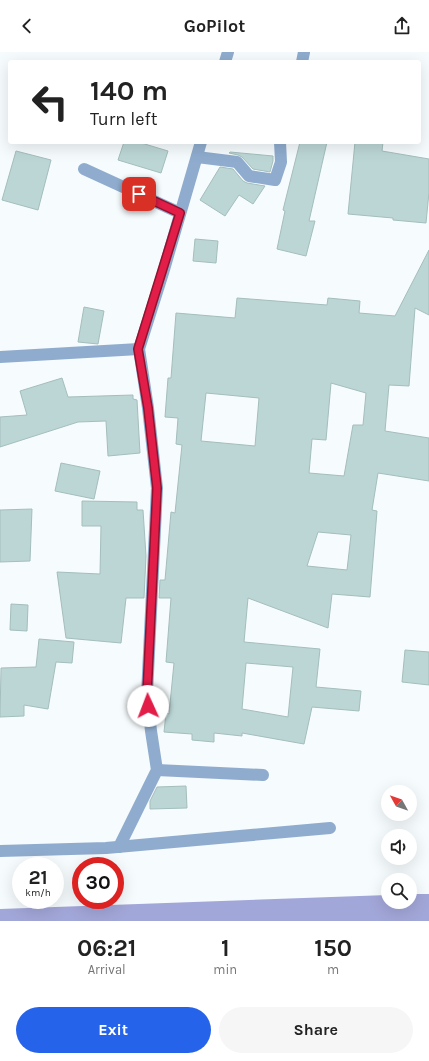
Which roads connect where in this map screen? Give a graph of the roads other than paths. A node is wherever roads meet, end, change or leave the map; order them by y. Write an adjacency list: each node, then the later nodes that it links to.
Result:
1 (200, 144): 3 (street)
2 (280, 144): 3 (street)
3 (197, 157): 5 (street)
4 (84, 169): 5 (street)
5 (180, 213): 6 (street)
6 (138, 349): 7 (street); 8 (street)
7 (0, 357)
8 (157, 770): 9 (street); 11 (street)
9 (263, 775)
10 (330, 828): 11 (street)
11 (119, 847): 12 (street)
12 (0, 851)

